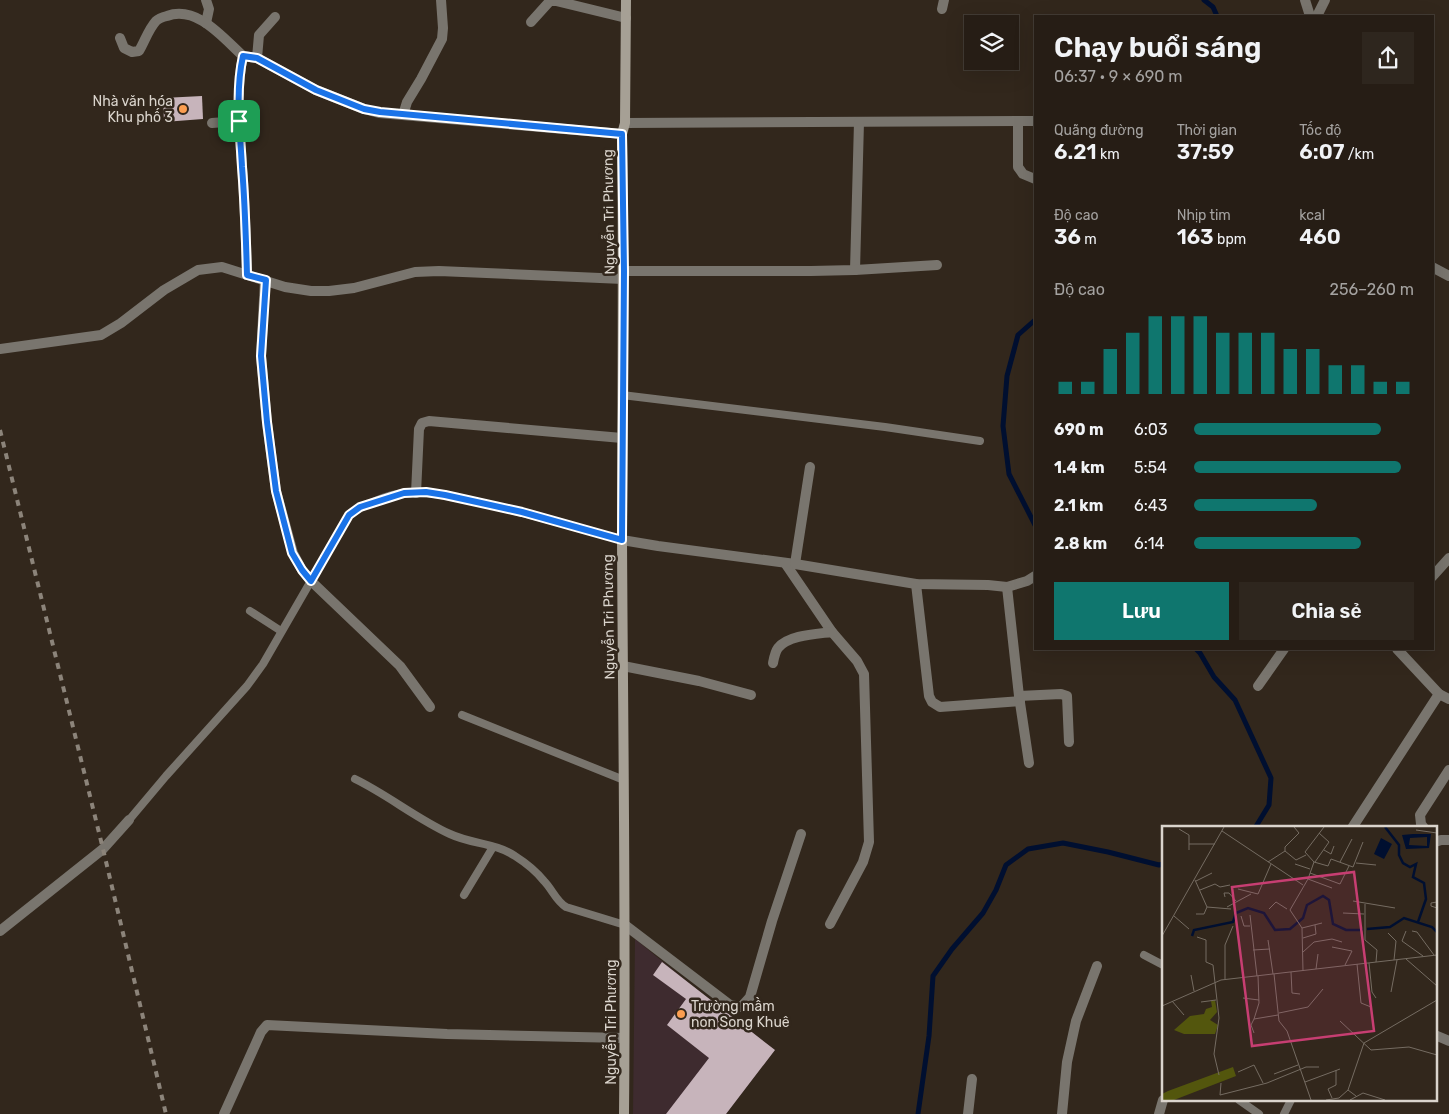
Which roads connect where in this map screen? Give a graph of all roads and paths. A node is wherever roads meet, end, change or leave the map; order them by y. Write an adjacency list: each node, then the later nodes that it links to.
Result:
1 (206, 0): 11 (street)
2 (441, 0): 15 (street)
3 (626, 0): 9 (main road, Nguyễn Tri Phương)
4 (1305, 0): 6 (street)
5 (1325, 0): 7 (street)
6 (1310, 15)
7 (1318, 15)
8 (275, 17): 14 (street)
9 (626, 18): 10 (street); 21 (main road, Nguyễn Tri Phương)
10 (531, 22)
11 (206, 23): 12 (street); 13 (street)
12 (120, 38)
13 (243, 56): 14 (street); 16 (street)
14 (257, 58): 15 (street)
15 (403, 115): 22 (street)
16 (239, 121): 20 (street); 27 (street)
17 (1018, 121): 18 (street); 19 (street); 23 (street)
18 (1034, 121)
19 (859, 122): 21 (street); 26 (street)
20 (212, 123)
21 (625, 123): 22 (main road, Nguyễn Tri Phương)
22 (622, 134): 28 (main road, Nguyễn Tri Phương)
23 (1034, 180)
24 (937, 265): 26 (street)
25 (1434, 268): 29 (street)
26 (855, 270): 28 (street)
27 (247, 275): 30 (street); 31 (street)
28 (624, 275): 30 (street); 32 (main road, Nguyễn Tri Phương)
29 (1449, 276)
30 (266, 280): 42 (street)
31 (0, 349)
32 (622, 395): 33 (main road, Nguyễn Tri Phương); 34 (lane)
33 (622, 438): 36 (street); 37 (main road, Nguyễn Tri Phương)
34 (980, 441)
35 (810, 467): 39 (street)
36 (416, 493): 37 (lane); 42 (lane)
37 (622, 540): 39 (street); 51 (main road, Nguyễn Tri Phương)
38 (1449, 558): 40 (street)
39 (790, 563): 43 (street); 47 (street)
40 (1434, 575)
41 (1034, 577): 44 (street)
42 (311, 581): 46 (lane); 57 (street)
43 (916, 584): 44 (street); 55 (street)
44 (1007, 587): 55 (street)
45 (250, 611): 46 (lane)
46 (281, 631): 64 (lane)
47 (832, 632): 50 (street); 72 (street)
48 (1283, 650): 52 (street)
49 (1398, 650): 53 (street)
50 (773, 663)
51 (623, 666): 54 (street); 63 (main road, Nguyễn Tri Phương)
52 (1258, 686)
53 (1439, 694): 56 (street); 65 (street)
54 (751, 695)
55 (1019, 698): 59 (street); 60 (street)
56 (1449, 699)
57 (430, 707)
58 (462, 715): 63 (lane)
59 (1069, 742)
60 (1029, 763)
61 (1449, 770): 66 (street)
62 (355, 779): 70 (lane)
63 (624, 780): 73 (main road, Nguyễn Tri Phương)
64 (129, 820): 74 (street)
65 (1353, 826)
66 (1422, 826)
67 (801, 834): 73 (street)
68 (1449, 840): 69 (street)
69 (1436, 842)
70 (493, 847): 71 (lane); 73 (lane)
71 (464, 896)
72 (830, 924)
73 (625, 925): 79 (main road, Nguyễn Tri Phương)
74 (0, 930)
75 (1144, 955): 76 (lane)
76 (1162, 964)
77 (1097, 966): 87 (street)
78 (1436, 1036): 80 (street)
79 (624, 1038): 84 (street); 85 (main road, Nguyễn Tri Phương)
80 (1449, 1042)
81 (972, 1079): 86 (street)
82 (1242, 1102): 88 (lane)
83 (1290, 1102): 89 (lane)
84 (224, 1114)
85 (624, 1114)
86 (968, 1114)
87 (1062, 1114)
88 (1259, 1114)
89 (1284, 1114)

